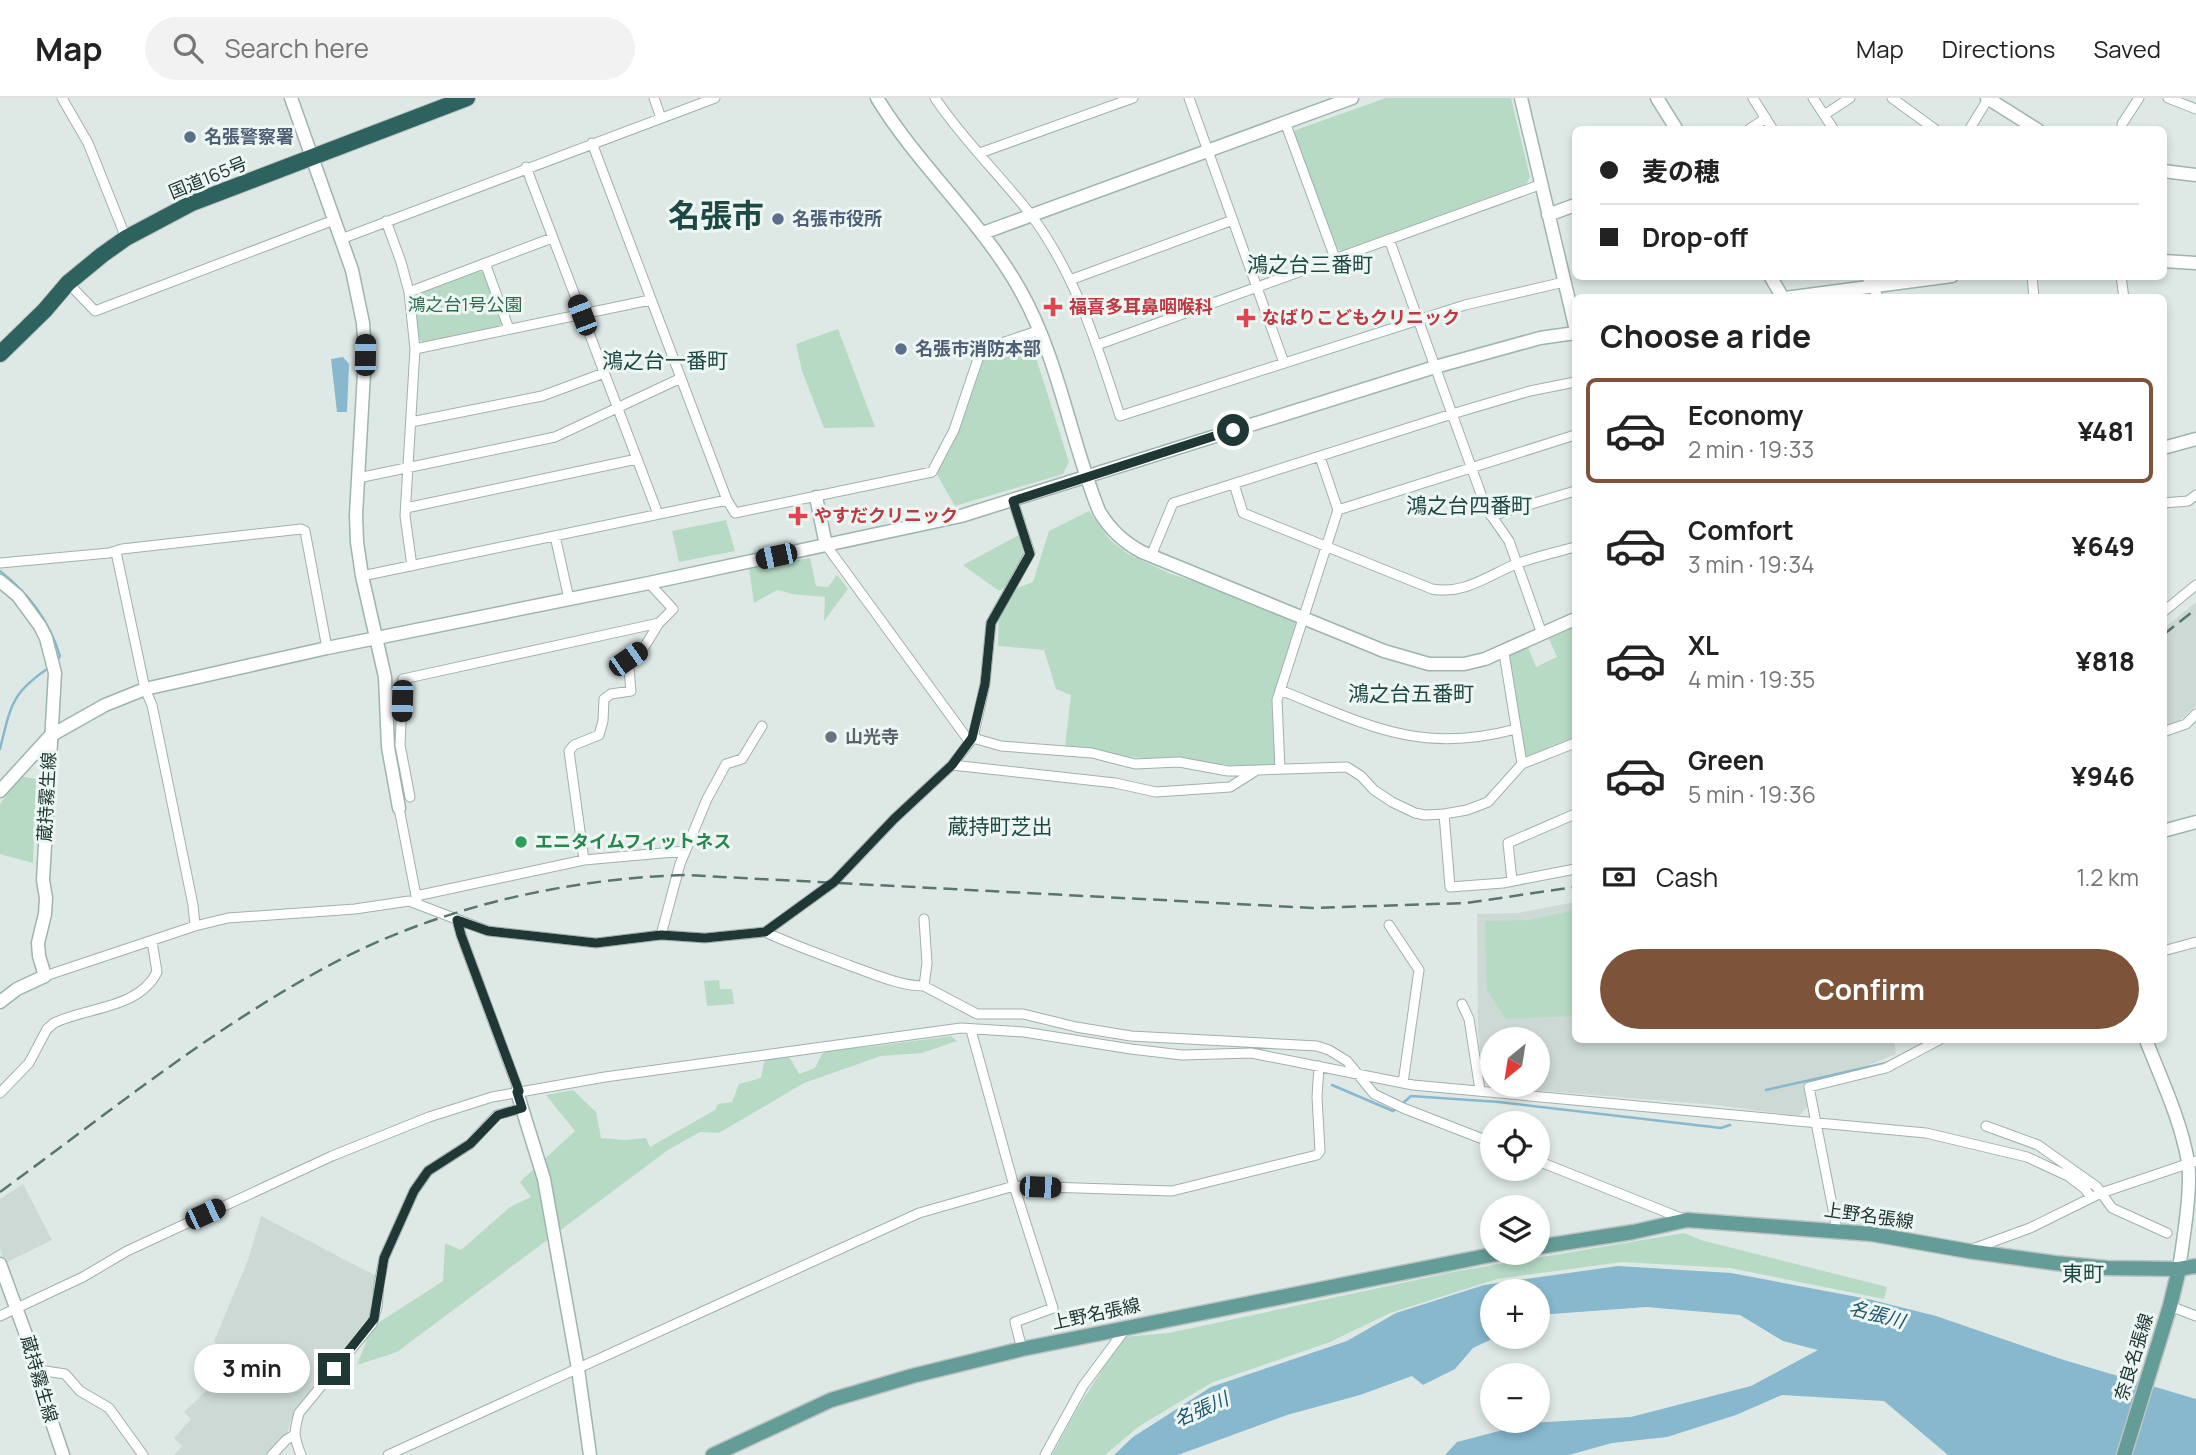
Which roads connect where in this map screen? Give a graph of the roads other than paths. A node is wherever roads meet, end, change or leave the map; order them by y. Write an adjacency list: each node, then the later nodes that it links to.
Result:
1 (62, 98): 48 (street)
2 (291, 98): 36 (street)
3 (467, 98): 36 (highway, 国道165号)
4 (653, 98): 22 (street)
5 (715, 98): 22 (street)
6 (877, 98): 47 (street)
7 (935, 98): 35 (street)
8 (1133, 98): 35 (street)
9 (1189, 98): 34 (street)
10 (1352, 98): 24 (street)
11 (1521, 98): 40 (street)
12 (1657, 98): 26 (street)
13 (1753, 98): 23 (street)
14 (1813, 98): 21 (street)
15 (1850, 98): 21 (street)
16 (1892, 98): 30 (street)
17 (2138, 98): 25 (street)
18 (2168, 98): 20 (street)
19 (1987, 99): 31 (street); 32 (street)
20 (2196, 109)
21 (1824, 115): 29 (street)
22 (661, 118): 33 (street)
23 (1766, 118): 27 (street); 28 (street)
24 (1285, 122): 34 (street); 52 (street)
25 (2122, 124)
26 (1674, 126)
27 (1754, 126)
28 (1771, 126)
29 (1831, 126)
30 (1930, 126)
31 (1971, 126)
32 (2031, 126)
33 (592, 143): 37 (street); 64 (street)
34 (1208, 151): 42 (street); 45 (street)
35 (980, 153): 42 (street)
36 (314, 156): 44 (street); 48 (highway, 国道165号)
37 (526, 167): 46 (street); 49 (street)
38 (2167, 172): 39 (street)
39 (2196, 176)
40 (1542, 184): 43 (street); 51 (street)
41 (1572, 206): 43 (street)
42 (1031, 215): 47 (street); 56 (street)
43 (1548, 215): 58 (street)
44 (334, 220): 50 (street); 59 (street)
45 (1233, 220): 56 (street); 60 (street)
46 (386, 221): 50 (street); 62 (street)
47 (983, 233): 69 (street)
48 (126, 237): 59 (highway, 国道165号)
49 (552, 238): 54 (street); 66 (street)
50 (341, 239): 89 (street)
51 (1389, 239): 52 (street); 67 (street)
52 (1335, 258): 60 (street)
53 (2167, 261): 55 (street)
54 (485, 263): 62 (street); 68 (street)
55 (2196, 263)
56 (1070, 280): 71 (street)
57 (1923, 280): 61 (street)
58 (1564, 282): 65 (street); 67 (street)
59 (68, 284): 73 (highway, 国道165号)
60 (1258, 287): 71 (street); 74 (street)
61 (1873, 287): 63 (street)
62 (409, 292): 72 (street)
63 (1816, 294)
64 (650, 300): 66 (street); 77 (street)
65 (1572, 314)
66 (582, 315): 68 (street); 76 (street)
67 (1418, 321): 74 (street); 75 (street)
68 (509, 329): 72 (street)
69 (1040, 330): 90 (street); 94 (street)
70 (1572, 333): 75 (street)
71 (1097, 345): 74 (street)
72 (415, 349): 81 (street)
73 (0, 354)
74 (1284, 363)
75 (1435, 367): 80 (street); 90 (street)
76 (604, 373): 79 (street); 81 (street)
77 (681, 378): 79 (street); 95 (street)
78 (1572, 383): 80 (street)
79 (617, 408): 86 (street); 87 (street)
80 (1452, 414): 85 (street); 88 (street)
81 (411, 422): 87 (street)
82 (1572, 436): 88 (street)
83 (2196, 439): 84 (street)
84 (2167, 447)
85 (1320, 457): 91 (street); 99 (street)
86 (636, 459): 98 (street); 100 (street)
87 (408, 468): 89 (street); 98 (street)
88 (1472, 468): 99 (street); 101 (street)
89 (358, 478): 111 (street)
90 (1088, 478): 96 (street); 107 (street)
91 (1234, 484): 104 (street); 107 (street)
92 (1572, 492): 101 (street)
93 (2196, 495): 97 (street)
94 (816, 497): 95 (street); 103 (street)
95 (727, 500): 100 (street)
96 (1013, 501): 103 (street); 131 (street)
97 (2167, 503)
98 (406, 508): 110 (street)
99 (1338, 510): 104 (street)
100 (657, 514): 102 (street)
101 (1491, 516): 109 (street)
102 (555, 536): 110 (street); 115 (street)
103 (826, 545): 113 (street); 131 (street)
104 (1326, 547): 109 (street); 117 (street)
105 (1572, 548): 109 (street)
106 (116, 552): 108 (street); 122 (street); 124 (street)
107 (1151, 556): 117 (street)
108 (1, 562)
109 (1517, 564): 120 (street)
110 (412, 566): 111 (street)
111 (362, 576): 121 (street)
112 (0, 581): 130 (street, 蔵持霧生線)
113 (649, 583): 115 (street); 119 (street)
114 (2196, 585): 116 (street)
115 (569, 599): 121 (street)
116 (2167, 609)
117 (1303, 617): 123 (street); 125 (street)
118 (1572, 620): 120 (street)
119 (659, 623): 138 (street); 145 (street)
120 (1542, 634): 123 (street)
121 (377, 638): 122 (street); 139 (street)
122 (327, 648): 124 (street)
123 (1504, 653): 128 (street)
124 (145, 689): 130 (street); 152 (street)
125 (1280, 690): 128 (street); 135 (street)
126 (2196, 714): 129 (street)
127 (762, 726): 144 (street)
128 (1516, 729): 133 (street)
129 (2167, 731)
130 (50, 736): 137 (street); 158 (street, 蔵持霧生線)
131 (971, 739): 134 (street); 136 (street)
132 (1572, 744): 133 (street)
133 (1522, 764): 140 (street)
134 (952, 765): 136 (street); 153 (street)
135 (1280, 769): 136 (street); 140 (street)
136 (1257, 770)
137 (0, 791)
138 (410, 797)
139 (399, 808): 148 (street)
140 (1444, 814): 147 (street)
141 (1572, 815): 147 (street)
142 (2196, 822): 143 (street)
143 (2167, 830)
144 (685, 851): 145 (street); 154 (street)
145 (584, 860): 148 (street)
146 (1572, 870): 147 (street)
147 (1512, 881)
148 (417, 899): 150 (street); 152 (street)
149 (924, 919): 159 (street)
150 (457, 920): 154 (street); 169 (street)
151 (1389, 925): 167 (street)
152 (195, 926): 155 (street)
153 (765, 932): 154 (street); 159 (street)
154 (661, 935)
155 (152, 941): 158 (street); 170 (street)
156 (2196, 942): 157 (street)
157 (2167, 950)
158 (45, 976): 160 (street)
159 (924, 986): 166 (street)
160 (0, 1002)
161 (1462, 1004): 168 (street)
162 (971, 1030): 165 (street); 169 (street); 178 (street)
163 (1933, 1043): 173 (street)
164 (2147, 1043): 176 (street)
165 (1319, 1066): 166 (street); 178 (street)
166 (1358, 1075): 167 (street); 175 (street)
167 (1403, 1083): 168 (street)
168 (1480, 1090)
169 (518, 1092): 172 (street); 191 (street)
170 (0, 1093)
171 (1550, 1097): 173 (street)
172 (522, 1108): 196 (street); 198 (street)
173 (1816, 1122): 180 (street); 182 (street)
174 (1986, 1126): 179 (street)
175 (1480, 1138)
176 (2192, 1162): 179 (street); 189 (street)
177 (1550, 1166): 181 (street)
178 (1014, 1186): 195 (street); 196 (street)
179 (2101, 1193): 180 (street); 183 (street)
180 (2091, 1197): 185 (street)
181 (1687, 1220): 182 (main road, 上野名張線); 184 (main road, 上野名張線)
182 (1837, 1230): 185 (main road, 上野名張線)
183 (2166, 1233)
184 (1550, 1245)
185 (1968, 1251): 189 (main road, 上野名張線)
186 (1480, 1257): 194 (main road, 上野名張線)
187 (0, 1264): 191 (street, 蔵持霧生線)
188 (2196, 1266): 189 (main road, 上野名張線)
189 (2179, 1269): 190 (main road, 奈良名張線)
190 (2170, 1306): 193 (street); 207 (main road, 奈良名張線)
191 (15, 1309): 192 (street); 197 (street, 蔵持霧生線)
192 (0, 1316)
193 (2196, 1316)
194 (1128, 1327): 195 (main road, 上野名張線); 206 (street)
195 (1022, 1349): 205 (main road, 上野名張線)
196 (578, 1369): 203 (street); 204 (street)
197 (39, 1370): 199 (street, 蔵持霧生線); 200 (street)
198 (294, 1435): 201 (street); 202 (street)
199 (63, 1455)
200 (143, 1455)
201 (272, 1455)
202 (301, 1455)
203 (388, 1455)
204 (590, 1455)
205 (713, 1455)
206 (1045, 1455)
207 (2124, 1455)

